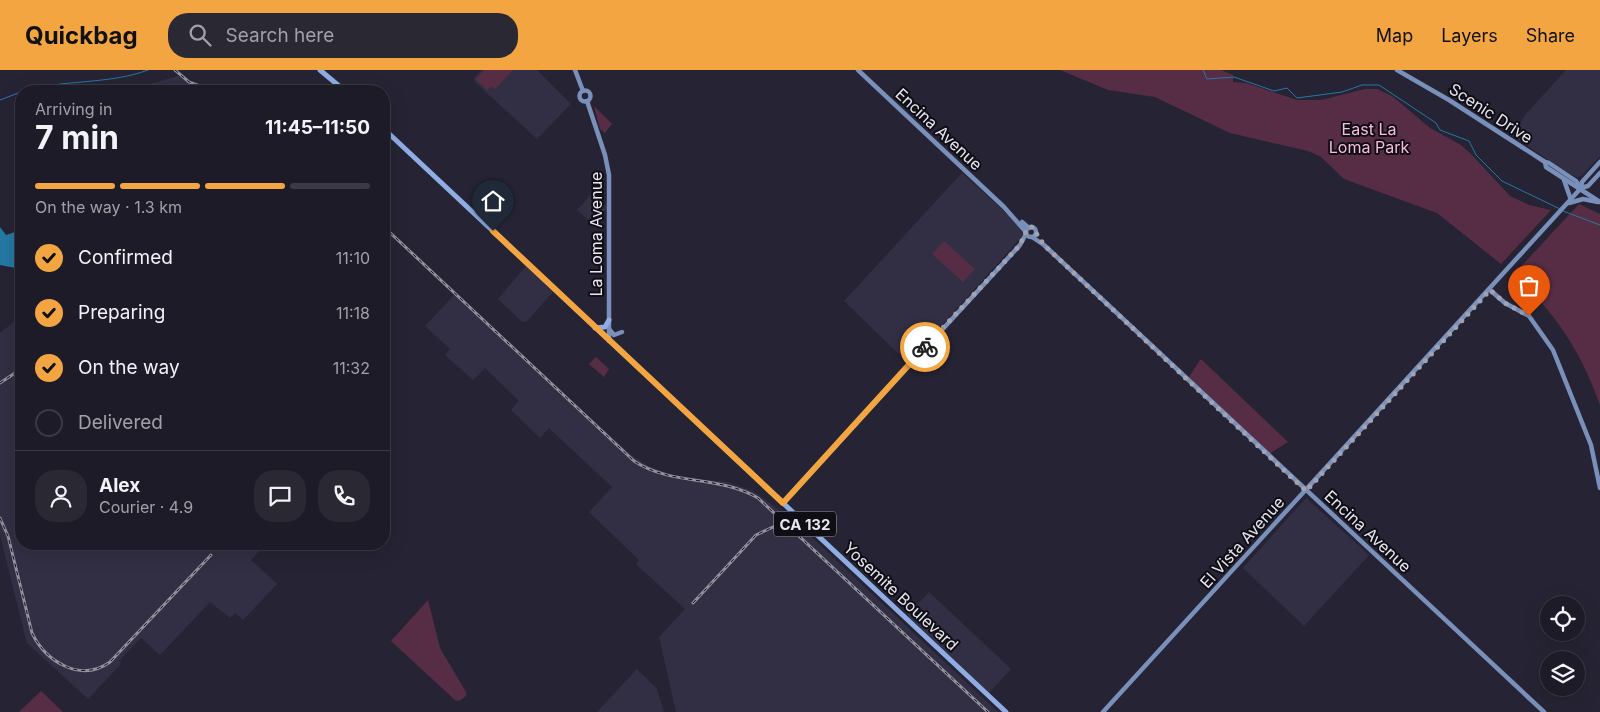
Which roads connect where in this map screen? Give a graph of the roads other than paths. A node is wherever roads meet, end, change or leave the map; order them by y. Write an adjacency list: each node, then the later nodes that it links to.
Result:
1 (320, 70): 5 (main road)
2 (575, 70): 18 (street, La Loma Avenue)
3 (858, 70): 14 (street, Encina Avenue)
4 (1397, 70): 10 (street, Scenic Drive)
5 (338, 85)
6 (390, 135): 19 (main road, Yosemite Boulevard / CA 132)
7 (1600, 162): 9 (street)
8 (1600, 173): 11 (street)
9 (1588, 176): 10 (street); 11 (street)
10 (1565, 177): 11 (street, Scenic Drive); 12 (street)
11 (1581, 188): 12 (street, El Vista Avenue); 13 (street, Scenic Drive)
12 (1569, 202): 13 (street); 17 (street, El Vista Avenue)
13 (1600, 202)
14 (1027, 231): 15 (street); 15 (street); 16 (street)
15 (1033, 236): 16 (street); 24 (street, Encina Avenue)
16 (1020, 245): 25 (street)
17 (1490, 290): 23 (street); 24 (street, El Vista Avenue)
18 (609, 320): 19 (main road); 20 (street, La Loma Avenue)
19 (595, 328): 22 (main road, Yosemite Boulevard / CA 132)
20 (609, 329): 21 (street); 22 (street, La Loma Avenue)
21 (622, 332)
22 (609, 341): 25 (main road, Yosemite Boulevard / CA 132)
23 (1600, 488)
24 (1306, 491): 27 (street, El Vista Avenue); 28 (street, Encina Avenue)
25 (783, 503): 26 (main road, Yosemite Boulevard / CA 132)
26 (1006, 712)
27 (1103, 712)
28 (1544, 712)

